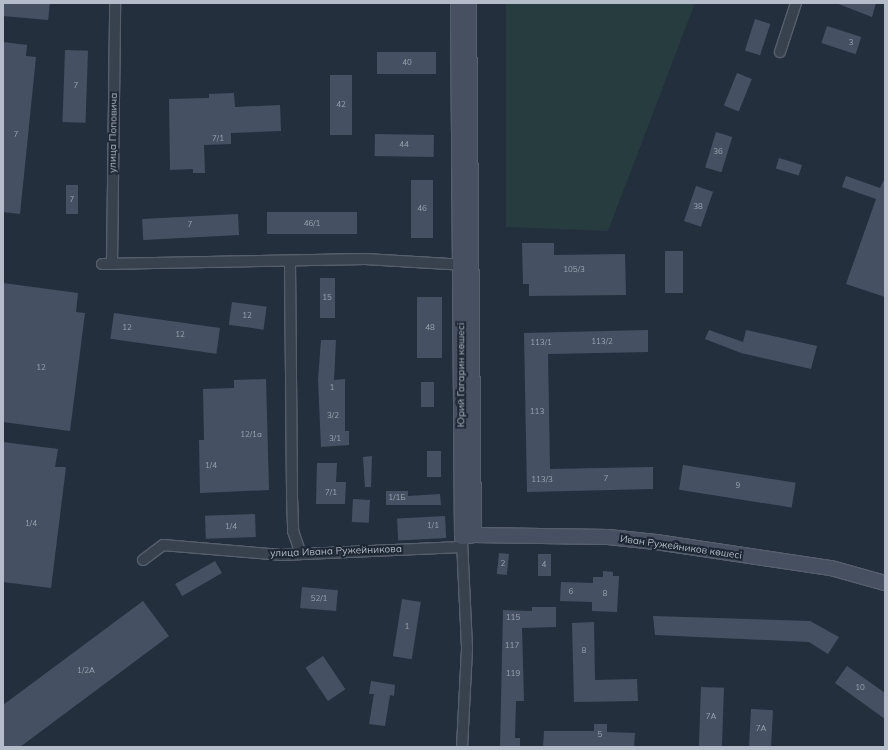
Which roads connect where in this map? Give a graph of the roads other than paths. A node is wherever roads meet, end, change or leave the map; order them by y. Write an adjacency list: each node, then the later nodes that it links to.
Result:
1 (115, 3): 6 (street, улица Поповича)
2 (458, 3): 7 (main road, Юрий Гагарин көшесі)
3 (469, 3): 7 (main road, Юрий Гагарин көшесі)
4 (796, 3): 5 (street)
5 (780, 52)
6 (290, 262): 7 (street); 9 (street)
7 (466, 265): 8 (main road, Юрий Гагарин көшесі)
8 (466, 540): 9 (street, улица Ивана Ружейникова); 11 (main road, Иван Ружейников көшесі); 12 (street, Юрий Гагарин көшесі)
9 (301, 554): 10 (street, улица Ивана Ружейникова)
10 (143, 560)
11 (885, 583)
12 (462, 747)

